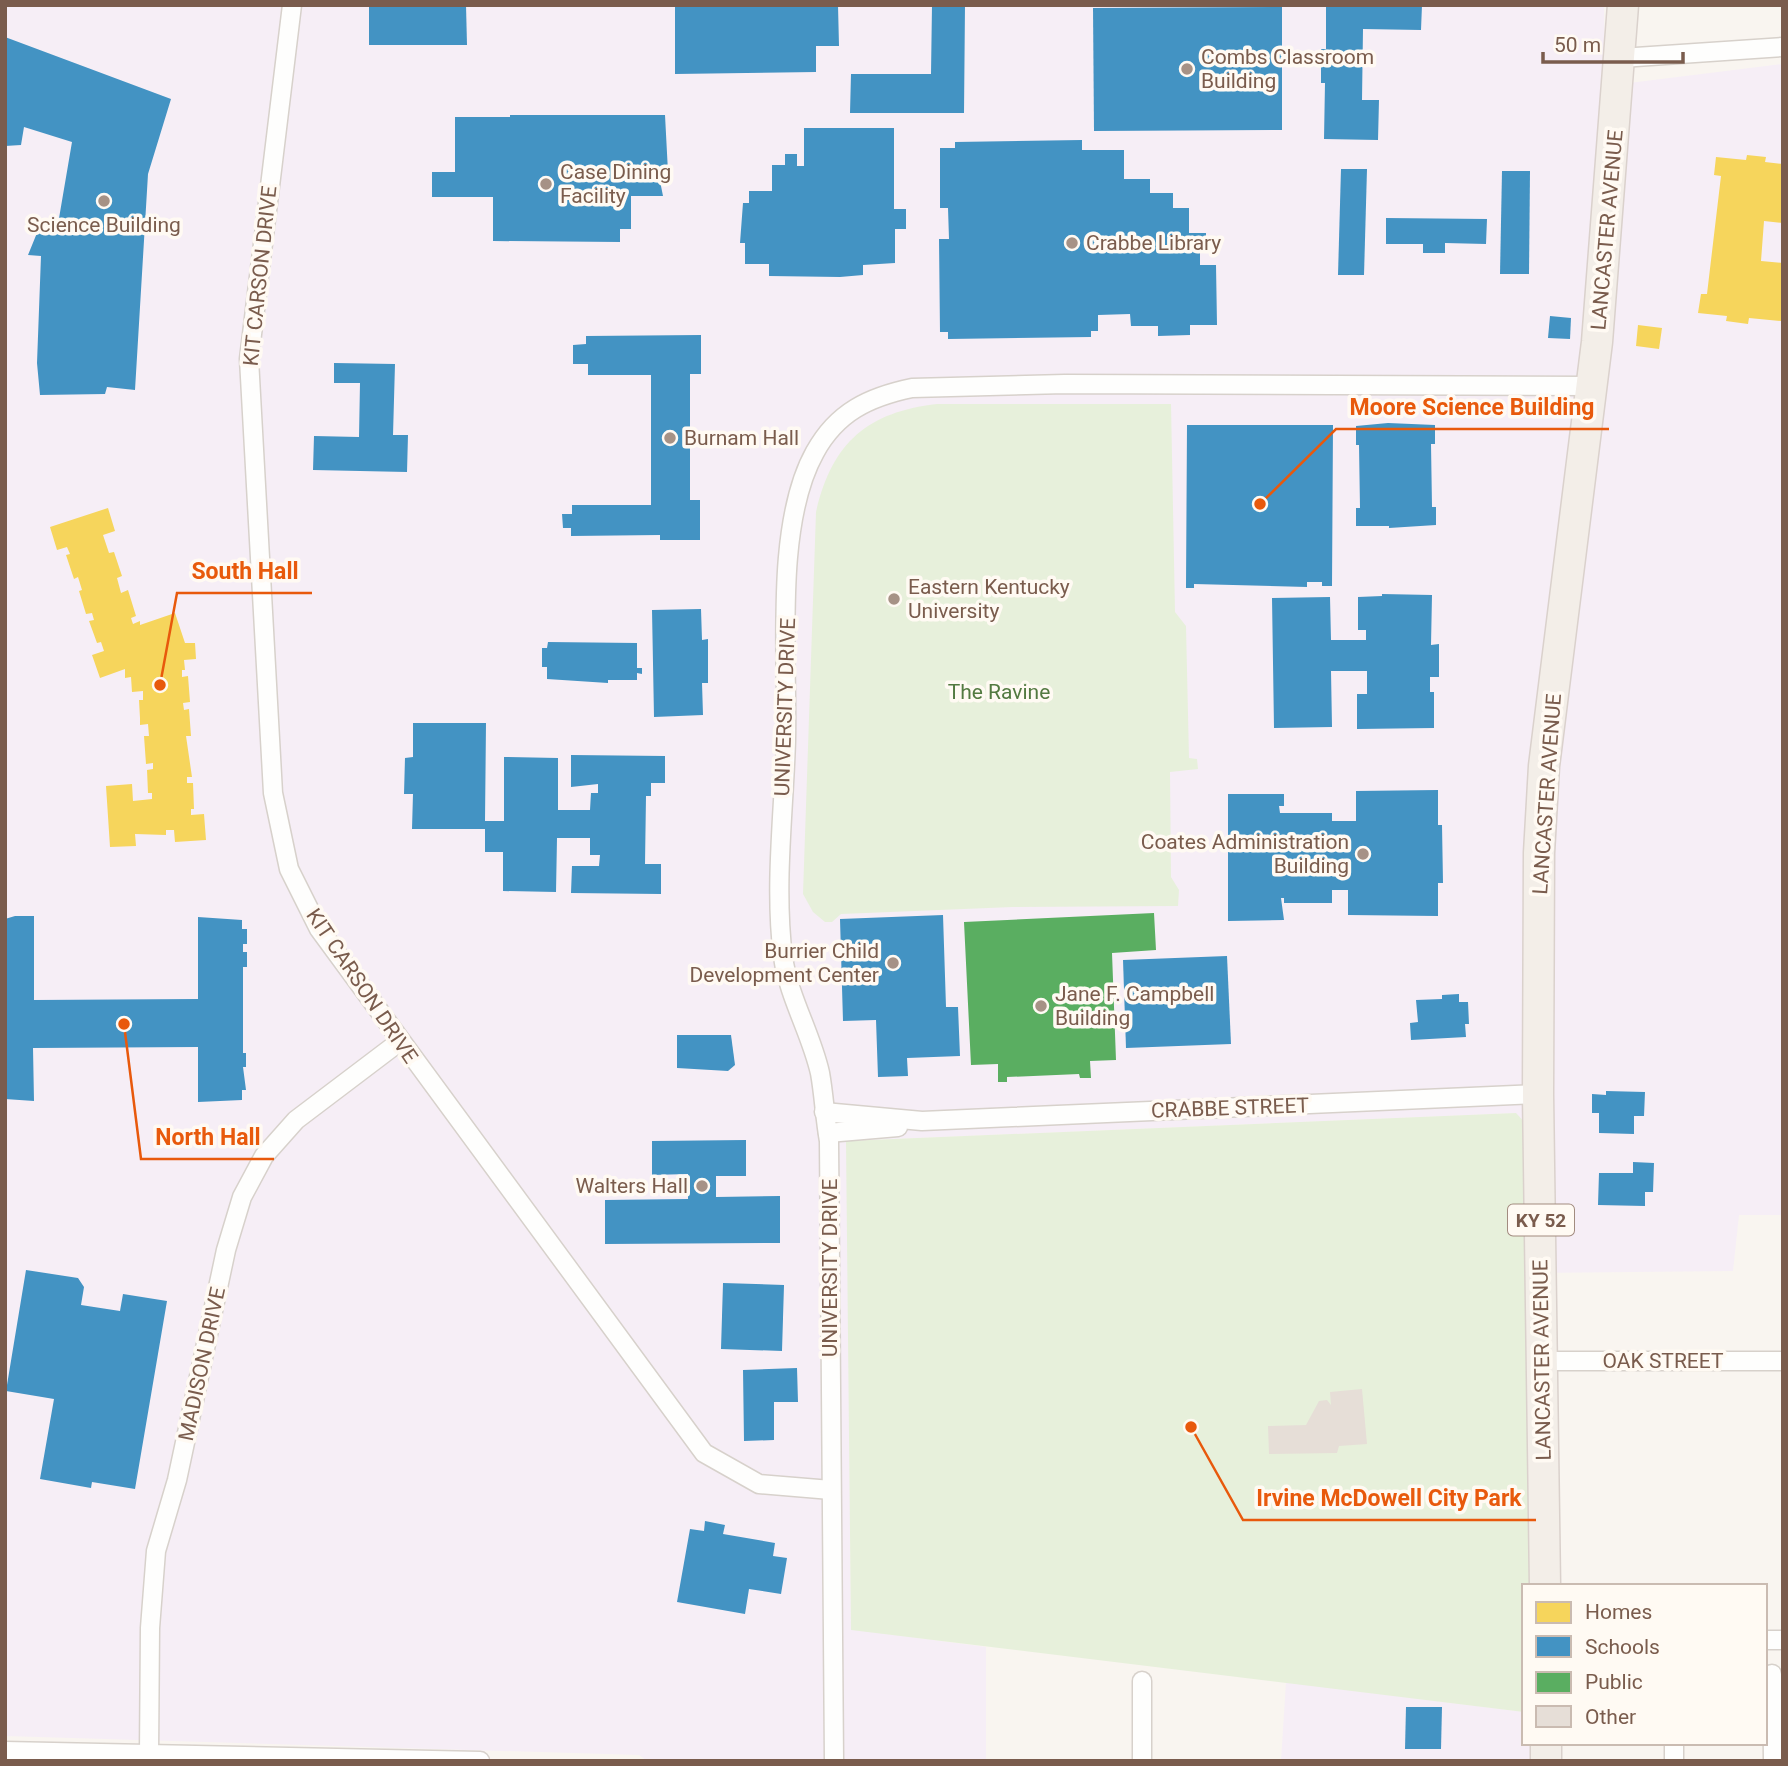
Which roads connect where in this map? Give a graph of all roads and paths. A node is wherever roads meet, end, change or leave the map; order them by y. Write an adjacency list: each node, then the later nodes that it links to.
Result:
1 (292, 5): 6 (street, KIT CARSON DRIVE)
2 (1623, 5): 4 (main road, LANCASTER AVENUE / KY 52)
3 (1783, 47): 4 (street)
4 (1621, 58): 5 (main road, LANCASTER AVENUE / KY 52)
5 (1591, 386): 7 (main road, LANCASTER AVENUE / KY 52); 8 (street, UNIVERSITY DRIVE)
6 (399, 1042): 13 (street, KIT CARSON DRIVE); 19 (street, MADISON DRIVE)
7 (1538, 1094): 9 (street, CRABBE STREET); 11 (main road, LANCASTER AVENUE / KY 52)
8 (824, 1112): 9 (street, CRABBE STREET); 10 (street, UNIVERSITY DRIVE)
9 (922, 1121): 10 (street, CRABBE STREET)
10 (828, 1133): 13 (street, UNIVERSITY DRIVE)
11 (1543, 1361): 12 (street, OAK STREET); 14 (main road, LANCASTER AVENUE / KY 52)
12 (1783, 1361)
13 (831, 1490): 22 (street, UNIVERSITY DRIVE)
14 (1545, 1584)
15 (1772, 1674): 17 (street)
16 (1142, 1681): 23 (street)
17 (1774, 1732): 24 (street)
18 (5, 1751): 19 (street)
19 (149, 1754): 20 (street)
20 (225, 1758): 21 (street)
21 (480, 1761)
22 (834, 1761)
23 (1142, 1761)
24 (1773, 1761)

